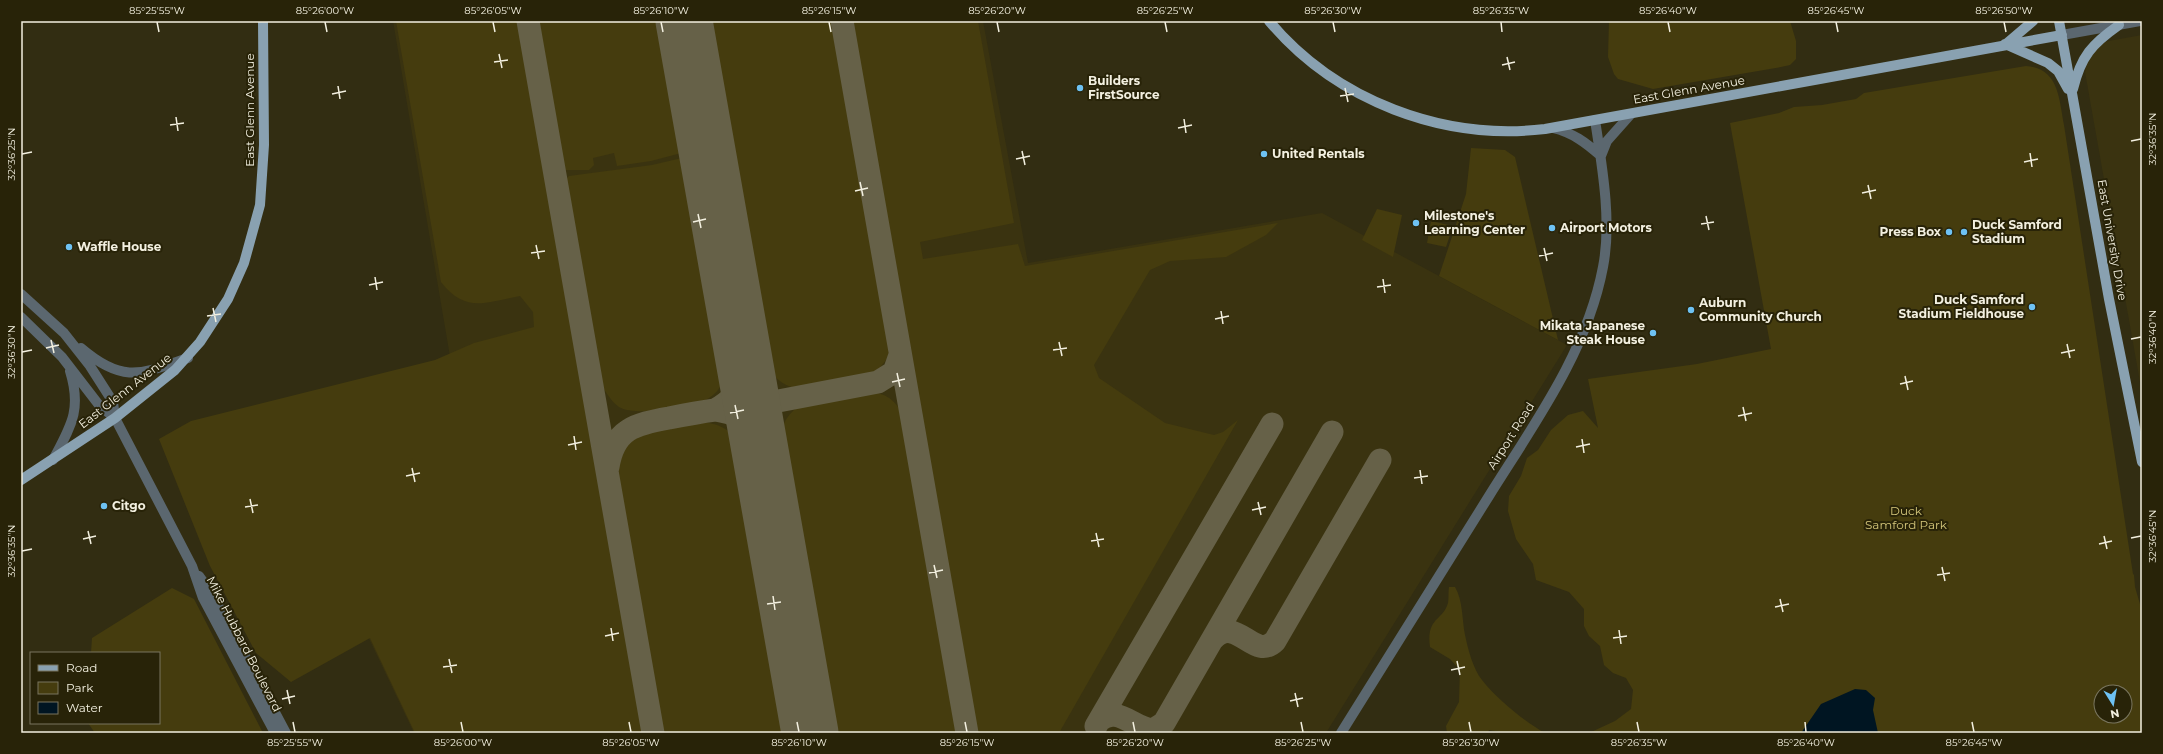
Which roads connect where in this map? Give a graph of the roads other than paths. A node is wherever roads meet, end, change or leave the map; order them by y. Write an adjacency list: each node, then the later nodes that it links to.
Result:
1 (263, 21): 17 (main road, East Glenn Avenue)
2 (1269, 21): 12 (main road, East Glenn Avenue)
3 (2033, 21): 8 (main road)
4 (2059, 21): 7 (main road, East University Drive)
5 (2140, 21): 6 (street, East Glenn Avenue)
6 (2114, 23): 7 (street, East Glenn Avenue); 9 (main road)
7 (2062, 35): 8 (main road, East Glenn Avenue); 9 (main road, East University Drive)
8 (2005, 44): 9 (main road); 10 (main road, East Glenn Avenue)
9 (2072, 95): 21 (main road, East University Drive)
10 (1631, 114): 11 (main road, East Glenn Avenue); 13 (street)
11 (1596, 120): 12 (main road, East Glenn Avenue); 13 (street, Airport Road)
12 (1553, 128): 13 (street)
13 (1601, 156): 26 (street, Airport Road)
14 (21, 294): 16 (street)
15 (21, 317): 18 (street)
16 (64, 333): 17 (street); 19 (street)
17 (188, 358): 19 (main road, East Glenn Avenue)
18 (69, 365): 19 (street); 20 (street)
19 (115, 418): 20 (main road, East Glenn Avenue); 23 (street, Mike Hubbard Boulevard)
20 (53, 460): 22 (main road, East Glenn Avenue)
21 (2142, 462)
22 (21, 480)
23 (192, 566): 24 (street, Mike Hubbard Boulevard); 25 (street, Mike Hubbard Boulevard)
24 (275, 733)
25 (286, 733)
26 (1341, 733)

